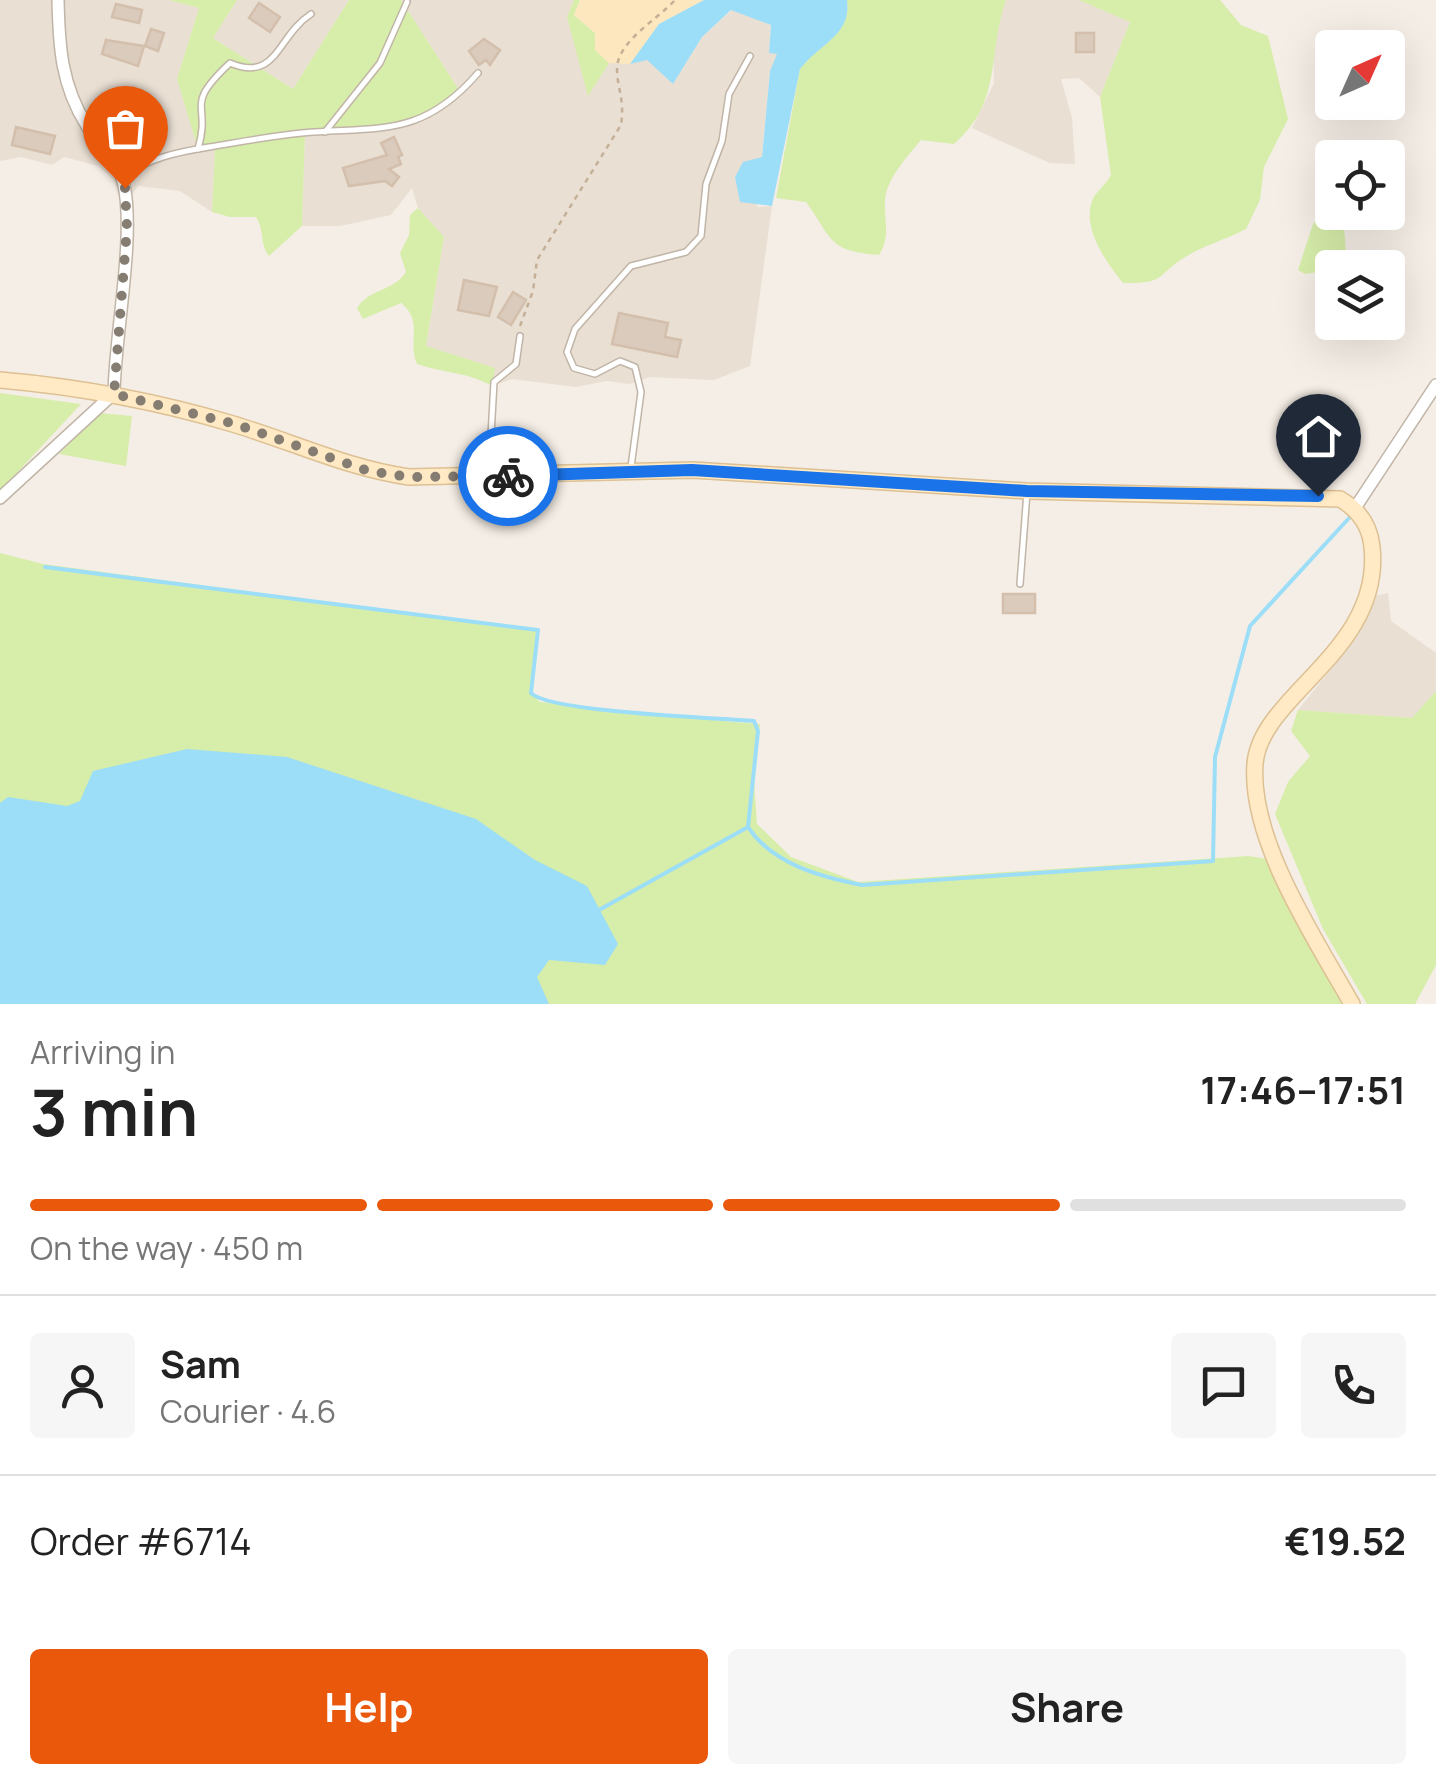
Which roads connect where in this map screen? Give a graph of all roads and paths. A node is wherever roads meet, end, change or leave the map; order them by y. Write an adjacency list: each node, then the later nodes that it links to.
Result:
1 (58, 0): 9 (street)
2 (675, 0): 10 (path)
3 (407, 2): 7 (lane)
4 (311, 14): 8 (lane)
5 (750, 56): 14 (lane)
6 (478, 74): 7 (lane)
7 (325, 132): 8 (lane)
8 (198, 148): 9 (lane)
9 (122, 178): 13 (street)
10 (520, 336): 15 (lane)
11 (0, 380): 13 (street)
12 (1436, 385): 18 (street)
13 (114, 394): 15 (street); 17 (street)
14 (631, 472): 15 (street); 16 (street)
15 (489, 476)
16 (1027, 491): 18 (street); 19 (lane)
17 (0, 498)
18 (1354, 508): 20 (street)
19 (1020, 584)
20 (1352, 1004)

